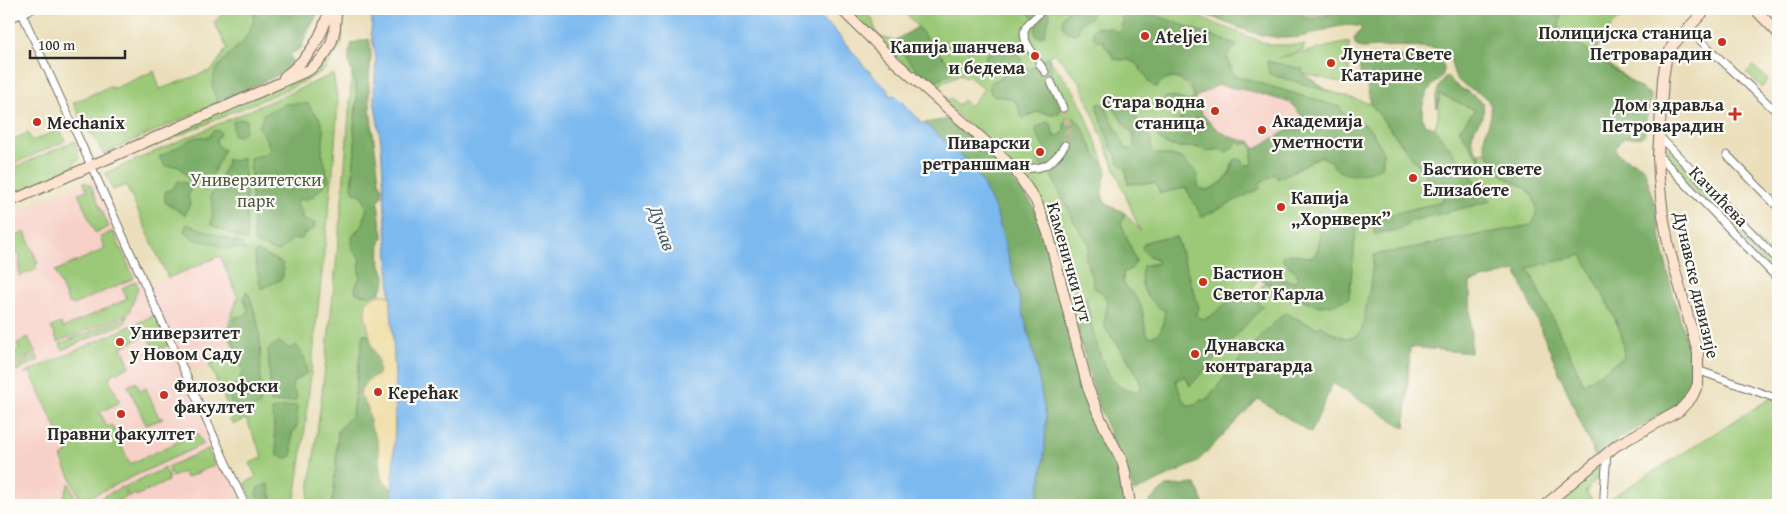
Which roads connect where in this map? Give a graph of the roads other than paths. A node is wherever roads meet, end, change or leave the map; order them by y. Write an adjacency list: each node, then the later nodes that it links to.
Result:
1 (32, 9): 8 (street)
2 (329, 9): 14 (main road)
3 (336, 9): 14 (main road)
4 (842, 9): 21 (main road, Каменички пут)
5 (1042, 9): 12 (street)
6 (1706, 9): 10 (main road, Дунавске дивизије)
7 (1755, 9): 11 (main road)
8 (21, 11): 9 (street); 22 (street)
9 (9, 19)
10 (1687, 28): 16 (street); 17 (main road, Дунавске дивизије)
11 (1778, 33)
12 (1046, 72)
13 (1051, 82): 15 (street)
14 (271, 86): 22 (main road)
15 (1063, 108)
16 (1778, 113)
17 (1659, 136): 19 (main road, Дунавске дивизије); 25 (street, Качићева)
18 (1065, 145): 21 (street)
19 (1658, 155): 26 (street, Качићева); 27 (main road, Дунавске дивизије)
20 (1727, 155): 24 (street)
21 (1008, 163): 31 (main road, Каменички пут)
22 (90, 165): 23 (main road); 30 (street)
23 (9, 202)
24 (1778, 206)
25 (1778, 260)
26 (1778, 279)
27 (1700, 371): 28 (street); 29 (main road, Дунавске дивизије)
28 (1778, 399)
29 (1607, 452): 32 (main road, Дунавске дивизије); 33 (street)
30 (246, 505)
31 (1130, 505)
32 (1545, 505)
33 (1604, 505)

